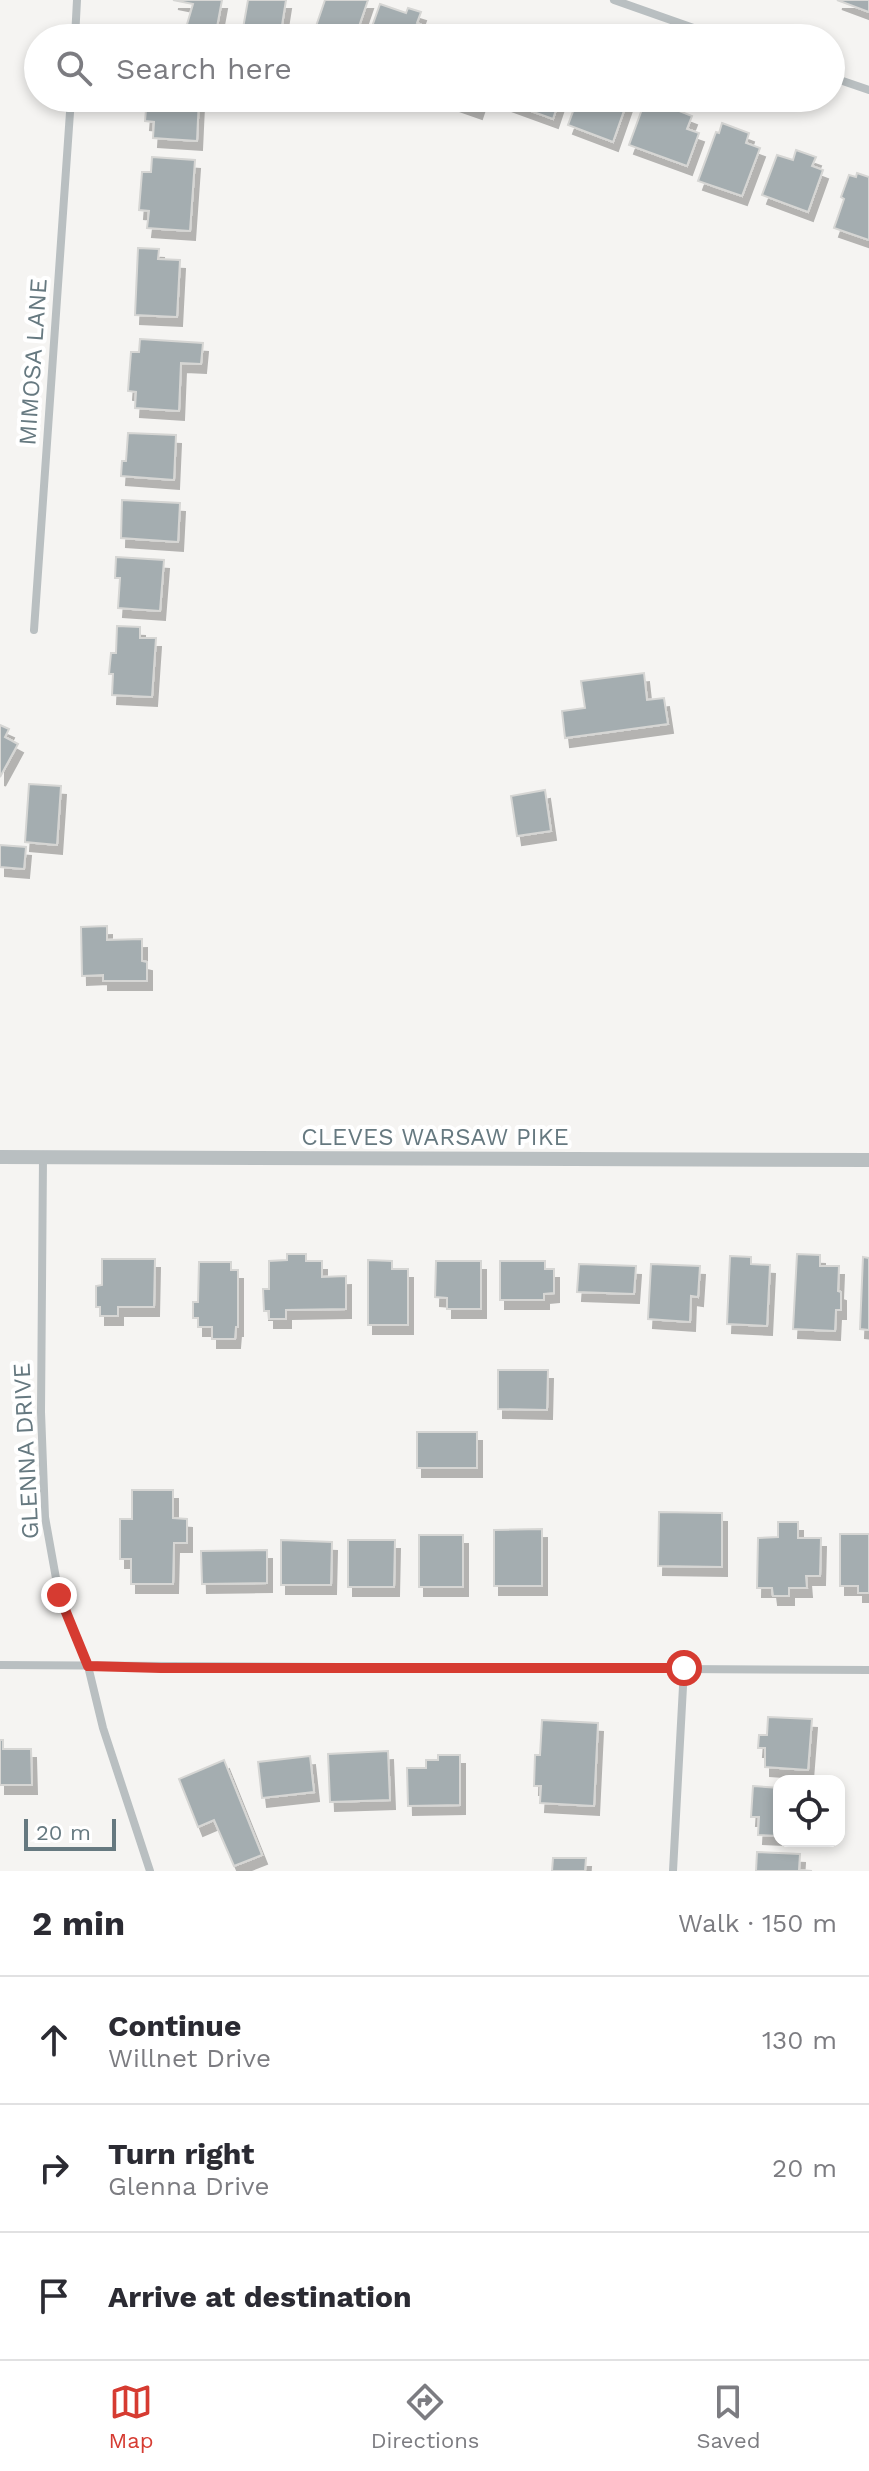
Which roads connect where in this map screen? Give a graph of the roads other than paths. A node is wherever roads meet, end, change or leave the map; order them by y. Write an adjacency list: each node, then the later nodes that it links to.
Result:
1 (77, 0): 3 (street)
2 (614, 0): 4 (street)
3 (76, 24)
4 (682, 24)
5 (845, 82): 6 (street)
6 (869, 90)
7 (70, 112): 8 (street, MIMOSA LANE)
8 (34, 630)
9 (0, 1157): 10 (street, CLEVES WARSAW PIKE)
10 (43, 1158): 11 (street, CLEVES WARSAW PIKE); 13 (street, GLENNA DRIVE)
11 (869, 1160)
12 (0, 1665): 13 (street)
13 (88, 1666): 14 (street); 16 (street, GLENNA DRIVE)
14 (684, 1668): 15 (street); 17 (street)
15 (869, 1670)
16 (150, 1871)
17 (673, 1871)

